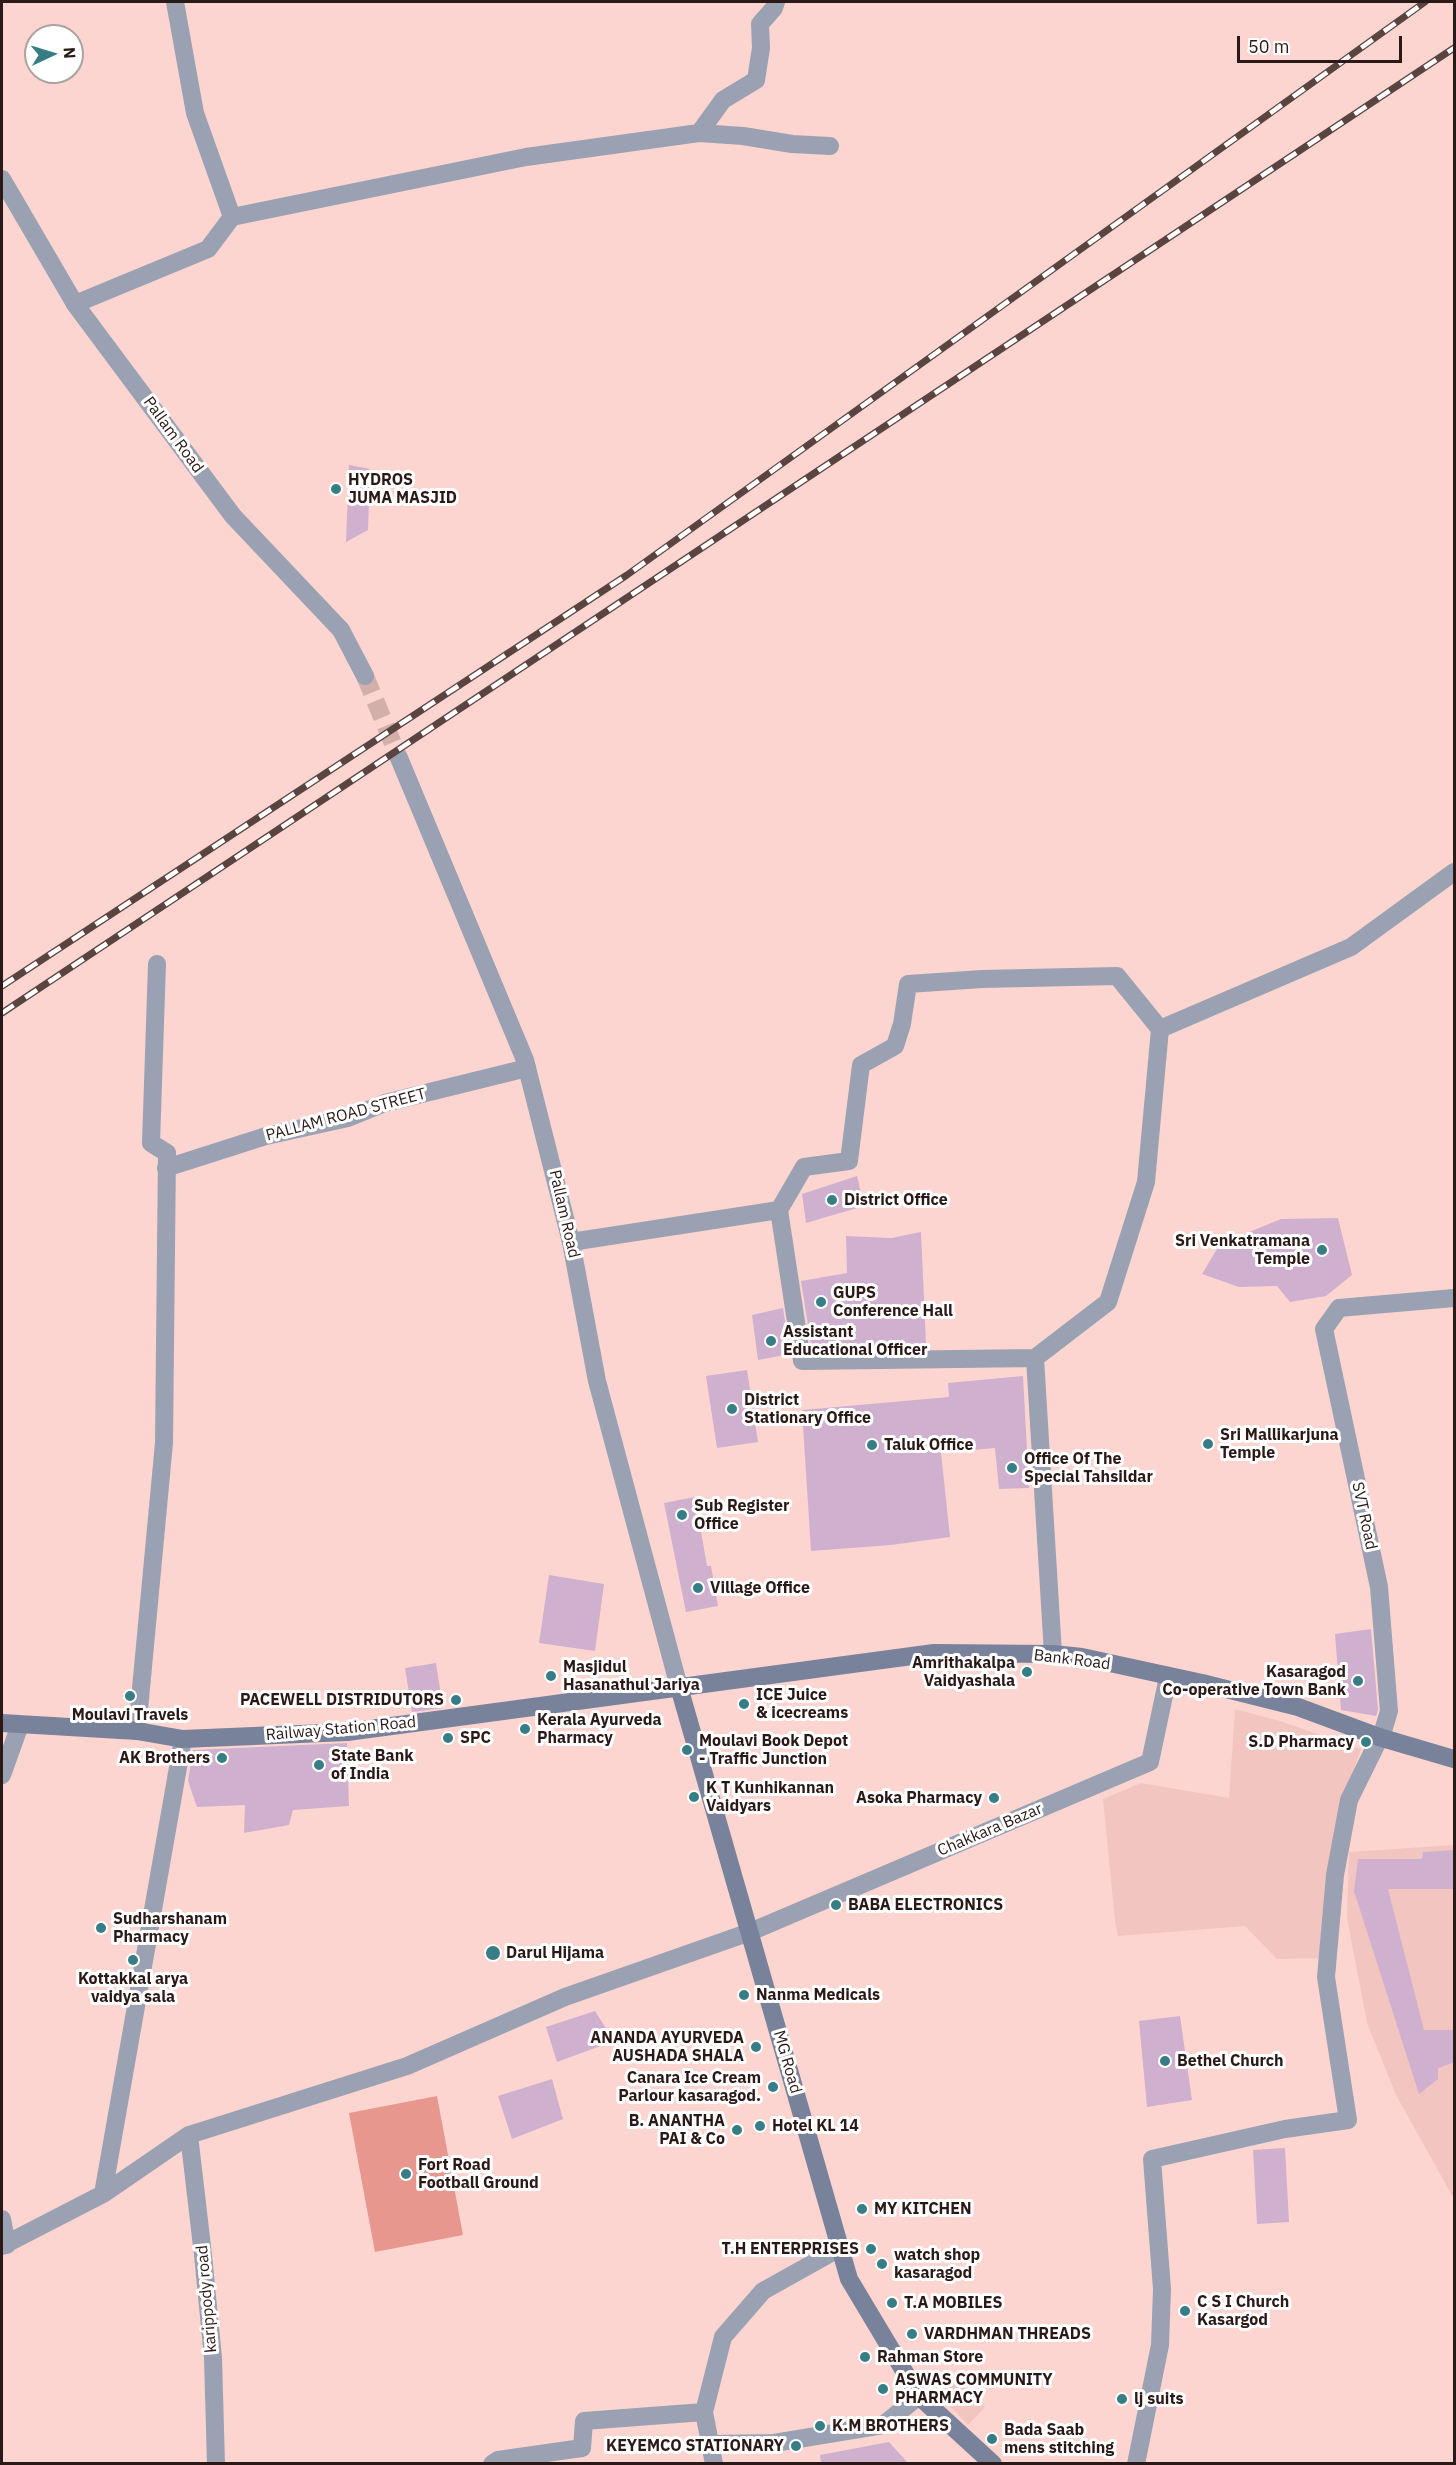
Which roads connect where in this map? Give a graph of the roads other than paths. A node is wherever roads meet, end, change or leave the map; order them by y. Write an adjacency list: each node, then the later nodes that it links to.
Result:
1 (175, 2): 6 (street)
2 (776, 2): 3 (street)
3 (699, 132): 4 (street); 6 (street)
4 (830, 146)
5 (2, 179): 7 (street, Pallam Road)
6 (232, 217): 7 (street)
7 (75, 304): 8 (street, Pallam Road)
8 (365, 676)
9 (399, 758): 13 (street, Pallam Road)
10 (1455, 872): 12 (street)
11 (158, 964): 14 (street)
12 (1160, 1029): 15 (street); 18 (street)
13 (527, 1068): 14 (street, PALLAM ROAD STREET); 16 (street, Pallam Road)
14 (166, 1168): 24 (street)
15 (779, 1210): 16 (street); 18 (street)
16 (571, 1242): 21 (street, Pallam Road)
17 (1455, 1298): 25 (street, SVT Road)
18 (1035, 1358): 19 (street)
19 (1053, 1654): 20 (main road, Bank Road); 21 (main road, Bank Road)
20 (1167, 1677): 25 (main road, Bank Road); 29 (street, Chakkara Bazar)
21 (679, 1687): 26 (main road, Railway Station Road); 29 (main road, MG Road)
22 (2, 1723): 23 (main road, Railway Station Road)
23 (20, 1725): 24 (main road, Railway Station Road); 28 (street)
24 (137, 1731): 26 (main road, Railway Station Road)
25 (1379, 1737): 27 (main road, Bank Road); 42 (street, SVT Road)
26 (183, 1739): 31 (street)
27 (1455, 1759)
28 (2, 1775)
29 (750, 1932): 30 (street); 34 (main road, MG Road)
30 (189, 2135): 31 (street); 38 (street, karippody road)
31 (103, 2194): 33 (street)
32 (2, 2220): 33 (street)
33 (4, 2245)
34 (840, 2248): 35 (main road, MG Road); 36 (street)
35 (919, 2396): 37 (street); 41 (main road, MG Road)
36 (704, 2412): 37 (street); 39 (street)
37 (710, 2444): 40 (street)
38 (216, 2463)
39 (492, 2463)
40 (714, 2463)
41 (993, 2463)
42 (1136, 2463)

